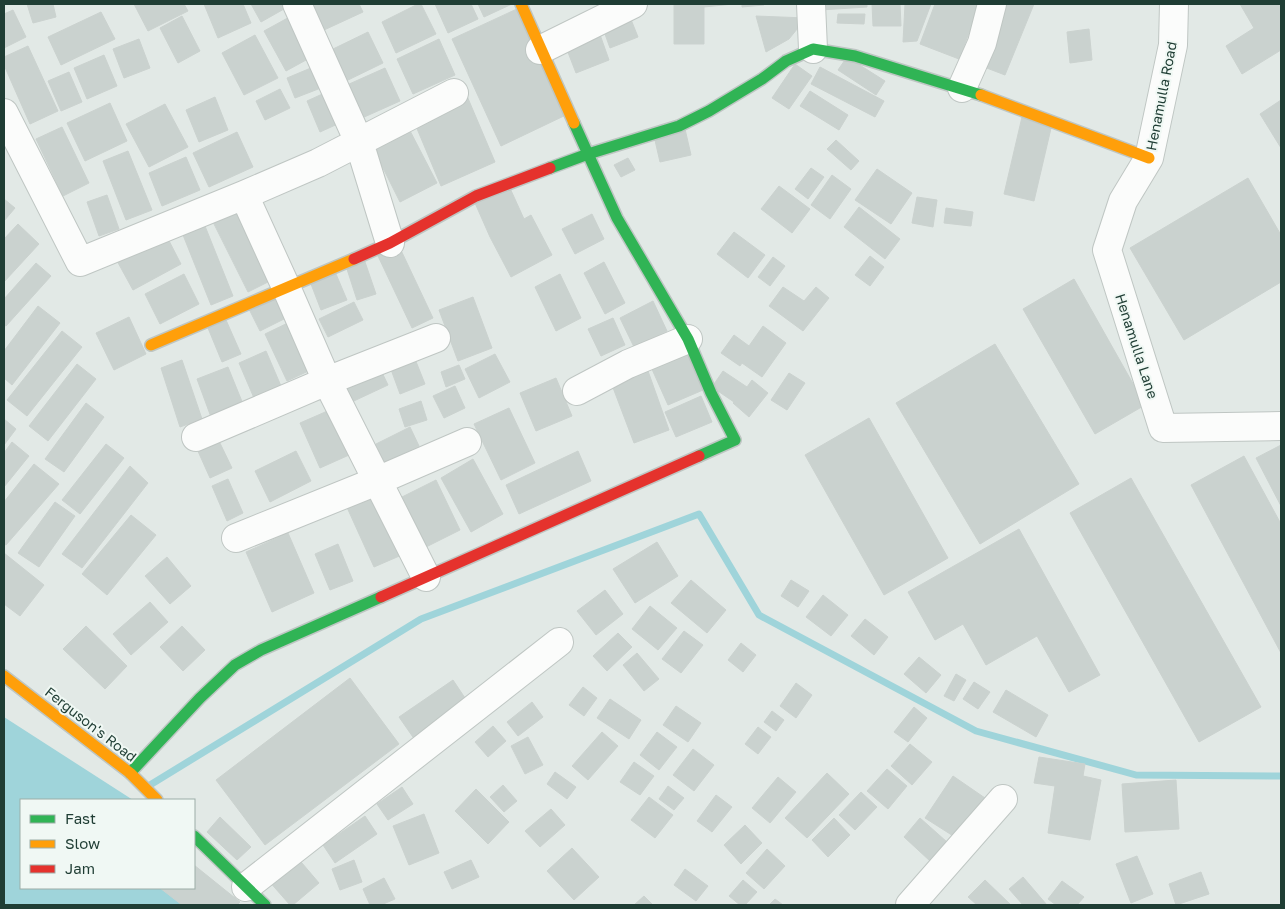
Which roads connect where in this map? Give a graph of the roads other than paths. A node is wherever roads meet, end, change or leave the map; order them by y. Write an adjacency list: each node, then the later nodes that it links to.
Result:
1 (297, 4): 12 (street)
2 (521, 4): 8 (street)
3 (633, 4): 8 (street)
4 (811, 4): 7 (street)
5 (992, 4): 9 (street)
6 (1174, 4): 14 (street, Henamulla Road)
7 (813, 49): 9 (street); 13 (street)
8 (540, 50): 13 (street)
9 (962, 88): 14 (street)
10 (454, 93): 12 (street)
11 (4, 113): 15 (street)
12 (359, 142): 15 (street); 16 (street)
13 (588, 154): 16 (street); 19 (street)
14 (1149, 158): 23 (street, Henamulla Lane)
15 (244, 196): 17 (street)
16 (390, 243): 17 (street)
17 (286, 287): 20 (street); 21 (street)
18 (436, 338): 21 (street)
19 (688, 338): 22 (street); 28 (street)
20 (151, 345)
21 (327, 381): 24 (street); 26 (street)
22 (577, 391)
23 (1281, 426)
24 (196, 438)
25 (467, 442): 26 (street)
26 (377, 481): 27 (street); 28 (street)
27 (236, 538)
28 (426, 577): 31 (street)
29 (559, 642): 35 (street)
30 (4, 676): 31 (street, Ferguson's Road)
31 (130, 773): 32 (street, Ferguson's Road)
32 (157, 799)
33 (1003, 799): 36 (street)
34 (195, 837): 35 (street)
35 (255, 896)
36 (910, 905)

